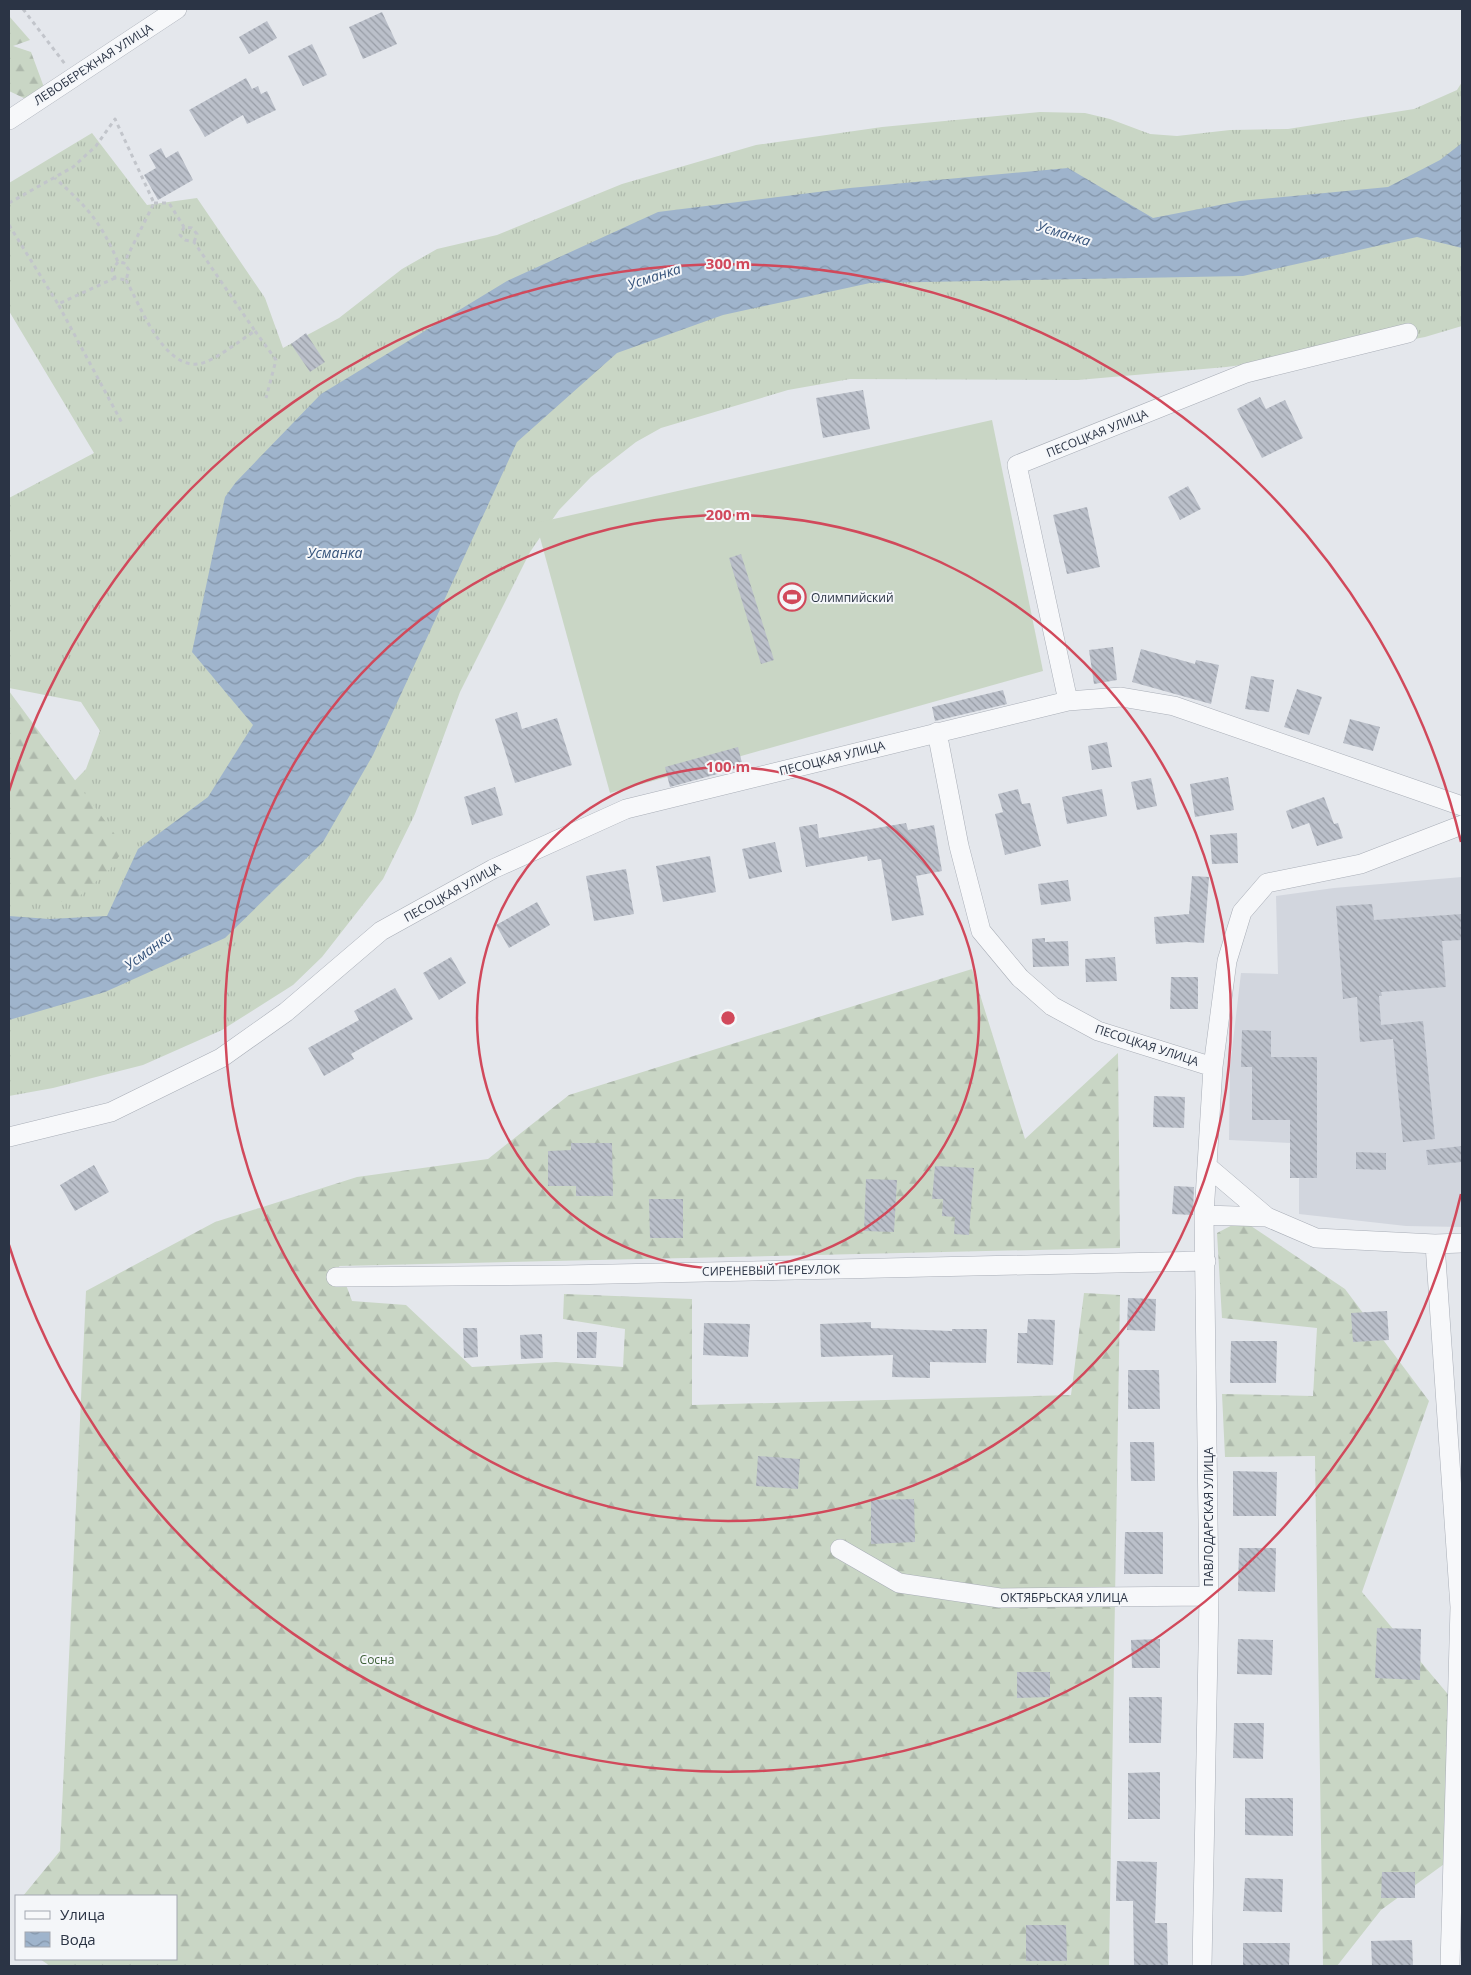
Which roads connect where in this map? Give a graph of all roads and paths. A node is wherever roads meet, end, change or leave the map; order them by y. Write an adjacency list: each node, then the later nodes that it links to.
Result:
1 (23, 9): 3 (path)
2 (177, 9): 3 (street, ЛЕВОБЕРЕЖНАЯ УЛИЦА)
3 (74, 76): 4 (street, ЛЕВОБЕРЕЖНАЯ УЛИЦА)
4 (9, 120)
5 (55, 178): 6 (path); 7 (path); 11 (path)
6 (9, 202)
7 (154, 203): 9 (path); 12 (path)
8 (9, 226): 15 (path)
9 (184, 227): 10 (path); 10 (path)
10 (194, 242): 16 (path)
11 (118, 262): 12 (path); 13 (path)
12 (124, 263): 14 (path)
13 (115, 278): 14 (path); 15 (path)
14 (126, 280): 16 (path)
15 (58, 304): 19 (path)
16 (255, 331): 18 (path)
17 (1408, 333): 20 (street, ПЕСОЦКАЯ УЛИЦА)
18 (266, 398)
19 (122, 423)
20 (1068, 701): 21 (street, ПЕСОЦКАЯ УЛИЦА); 22 (street, ПЕСОЦКАЯ УЛИЦА)
21 (937, 732): 25 (street, ПЕСОЦКАЯ УЛИЦА); 27 (street, ПЕСОЦКАЯ УЛИЦА)
22 (1462, 806)
23 (1462, 825): 24 (street, ПЕСОЦКАЯ УЛИЦА)
24 (1216, 1042): 25 (street); 26 (street, ПЕСОЦКАЯ УЛИЦА)
25 (1186, 1058): 26 (street, ПЕСОЦКАЯ УЛИЦА)
26 (1213, 1067): 28 (street, ПАВЛОДАРСКАЯ УЛИЦА)
27 (9, 1137)
28 (1207, 1166): 29 (street, ПАВЛОДАРСКАЯ УЛИЦА); 30 (street)
29 (1204, 1215): 30 (street); 33 (street, ПАВЛОДАРСКАЯ УЛИЦА)
30 (1267, 1217): 32 (street)
31 (1462, 1243): 32 (street)
32 (1435, 1244): 38 (street)
33 (1206, 1261): 34 (street, СИРЕНЕВЫЙ ПЕРЕУЛОК); 36 (street, ПАВЛОДАРСКАЯ УЛИЦА)
34 (336, 1276)
35 (840, 1549): 36 (street, ОКТЯБРЬСКАЯ УЛИЦА)
36 (1209, 1596): 37 (street, ПАВЛОДАРСКАЯ УЛИЦА)
37 (1202, 1966)
38 (1450, 1966)

